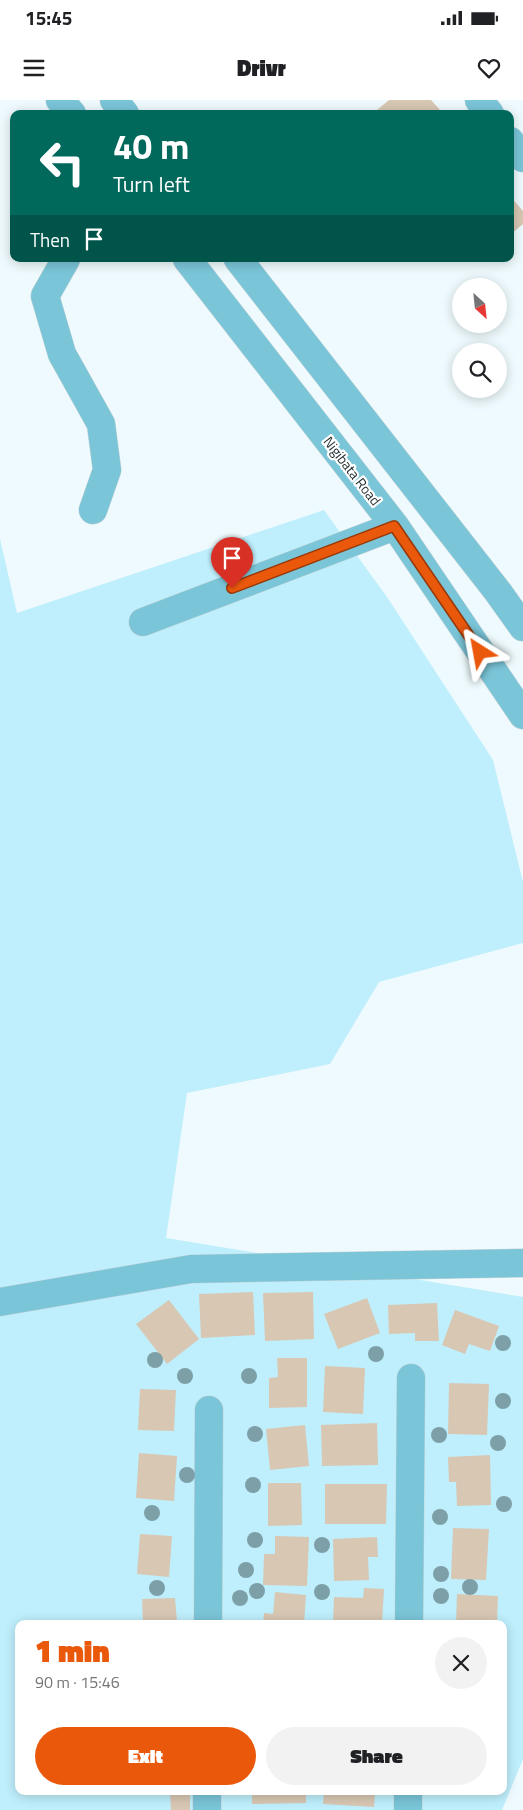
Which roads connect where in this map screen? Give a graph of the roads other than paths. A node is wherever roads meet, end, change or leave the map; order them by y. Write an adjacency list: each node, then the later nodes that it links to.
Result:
1 (60, 100): 4 (street)
2 (114, 100): 5 (street)
3 (479, 100): 6 (street)
4 (69, 110)
5 (122, 110)
6 (487, 110)
7 (514, 146): 8 (street)
8 (523, 158)
9 (64, 262): 12 (street)
10 (189, 262): 13 (street, Nigibata Road)
11 (240, 262): 15 (street)
12 (93, 510)
13 (394, 526): 14 (street); 16 (street, Nigibata Road)
14 (142, 622)
15 (523, 627)
16 (523, 715)
17 (523, 1263): 18 (street)
18 (0, 1302)
19 (411, 1378): 22 (street)
20 (209, 1410): 21 (street)
21 (208, 1620)
22 (409, 1620)
23 (207, 1795): 25 (street)
24 (408, 1795): 26 (street)
25 (207, 1810)
26 (408, 1810)

